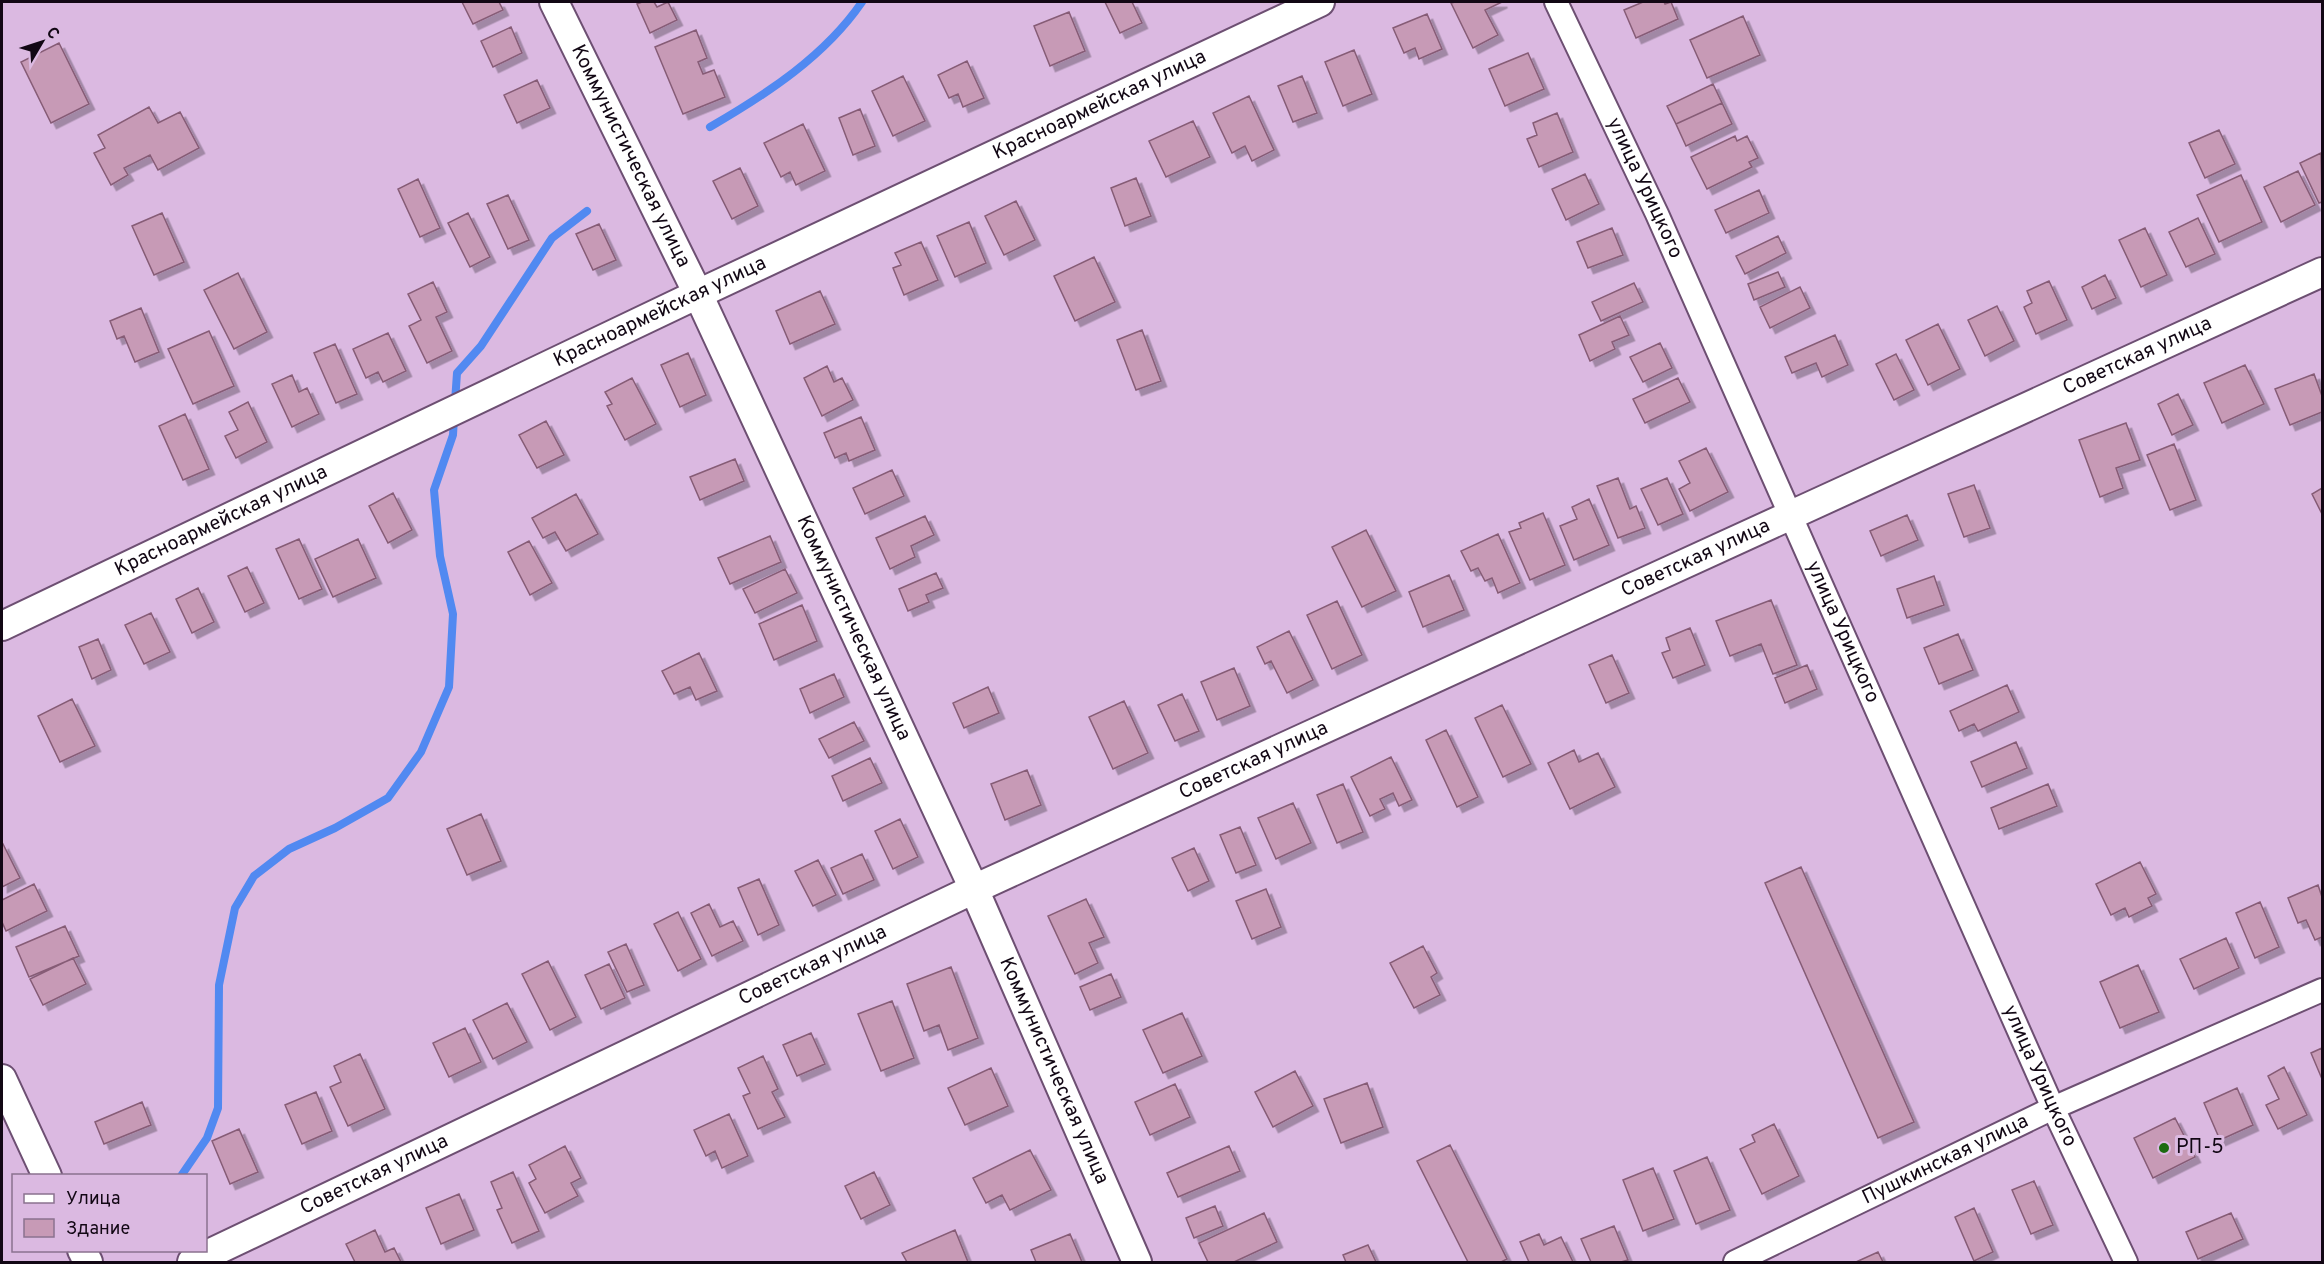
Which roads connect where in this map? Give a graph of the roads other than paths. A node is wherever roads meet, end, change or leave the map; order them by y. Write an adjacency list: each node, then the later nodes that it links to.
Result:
1 (554, 2): 5 (street, Коммунистическая улица)
2 (1320, 2): 5 (street, Красноармейская улица)
3 (1556, 2): 6 (street, улица Урицкого)
4 (2322, 272): 6 (street, Советская улица)
5 (698, 294): 7 (street, Красноармейская улица); 8 (street, Коммунистическая улица)
6 (1791, 515): 8 (street, Советская улица); 11 (street, улица Урицкого)
7 (2, 626)
8 (974, 889): 13 (street, Советская улица); 14 (street, Коммунистическая улица)
9 (2322, 990): 11 (street, Пушкинская улица)
10 (2, 1079): 12 (street)
11 (2053, 1108): 15 (street, Пушкинская улица); 16 (street, улица Урицкого)
12 (46, 1174)
13 (192, 1263)
14 (1137, 1263)
15 (1735, 1263)
16 (2126, 1263)

